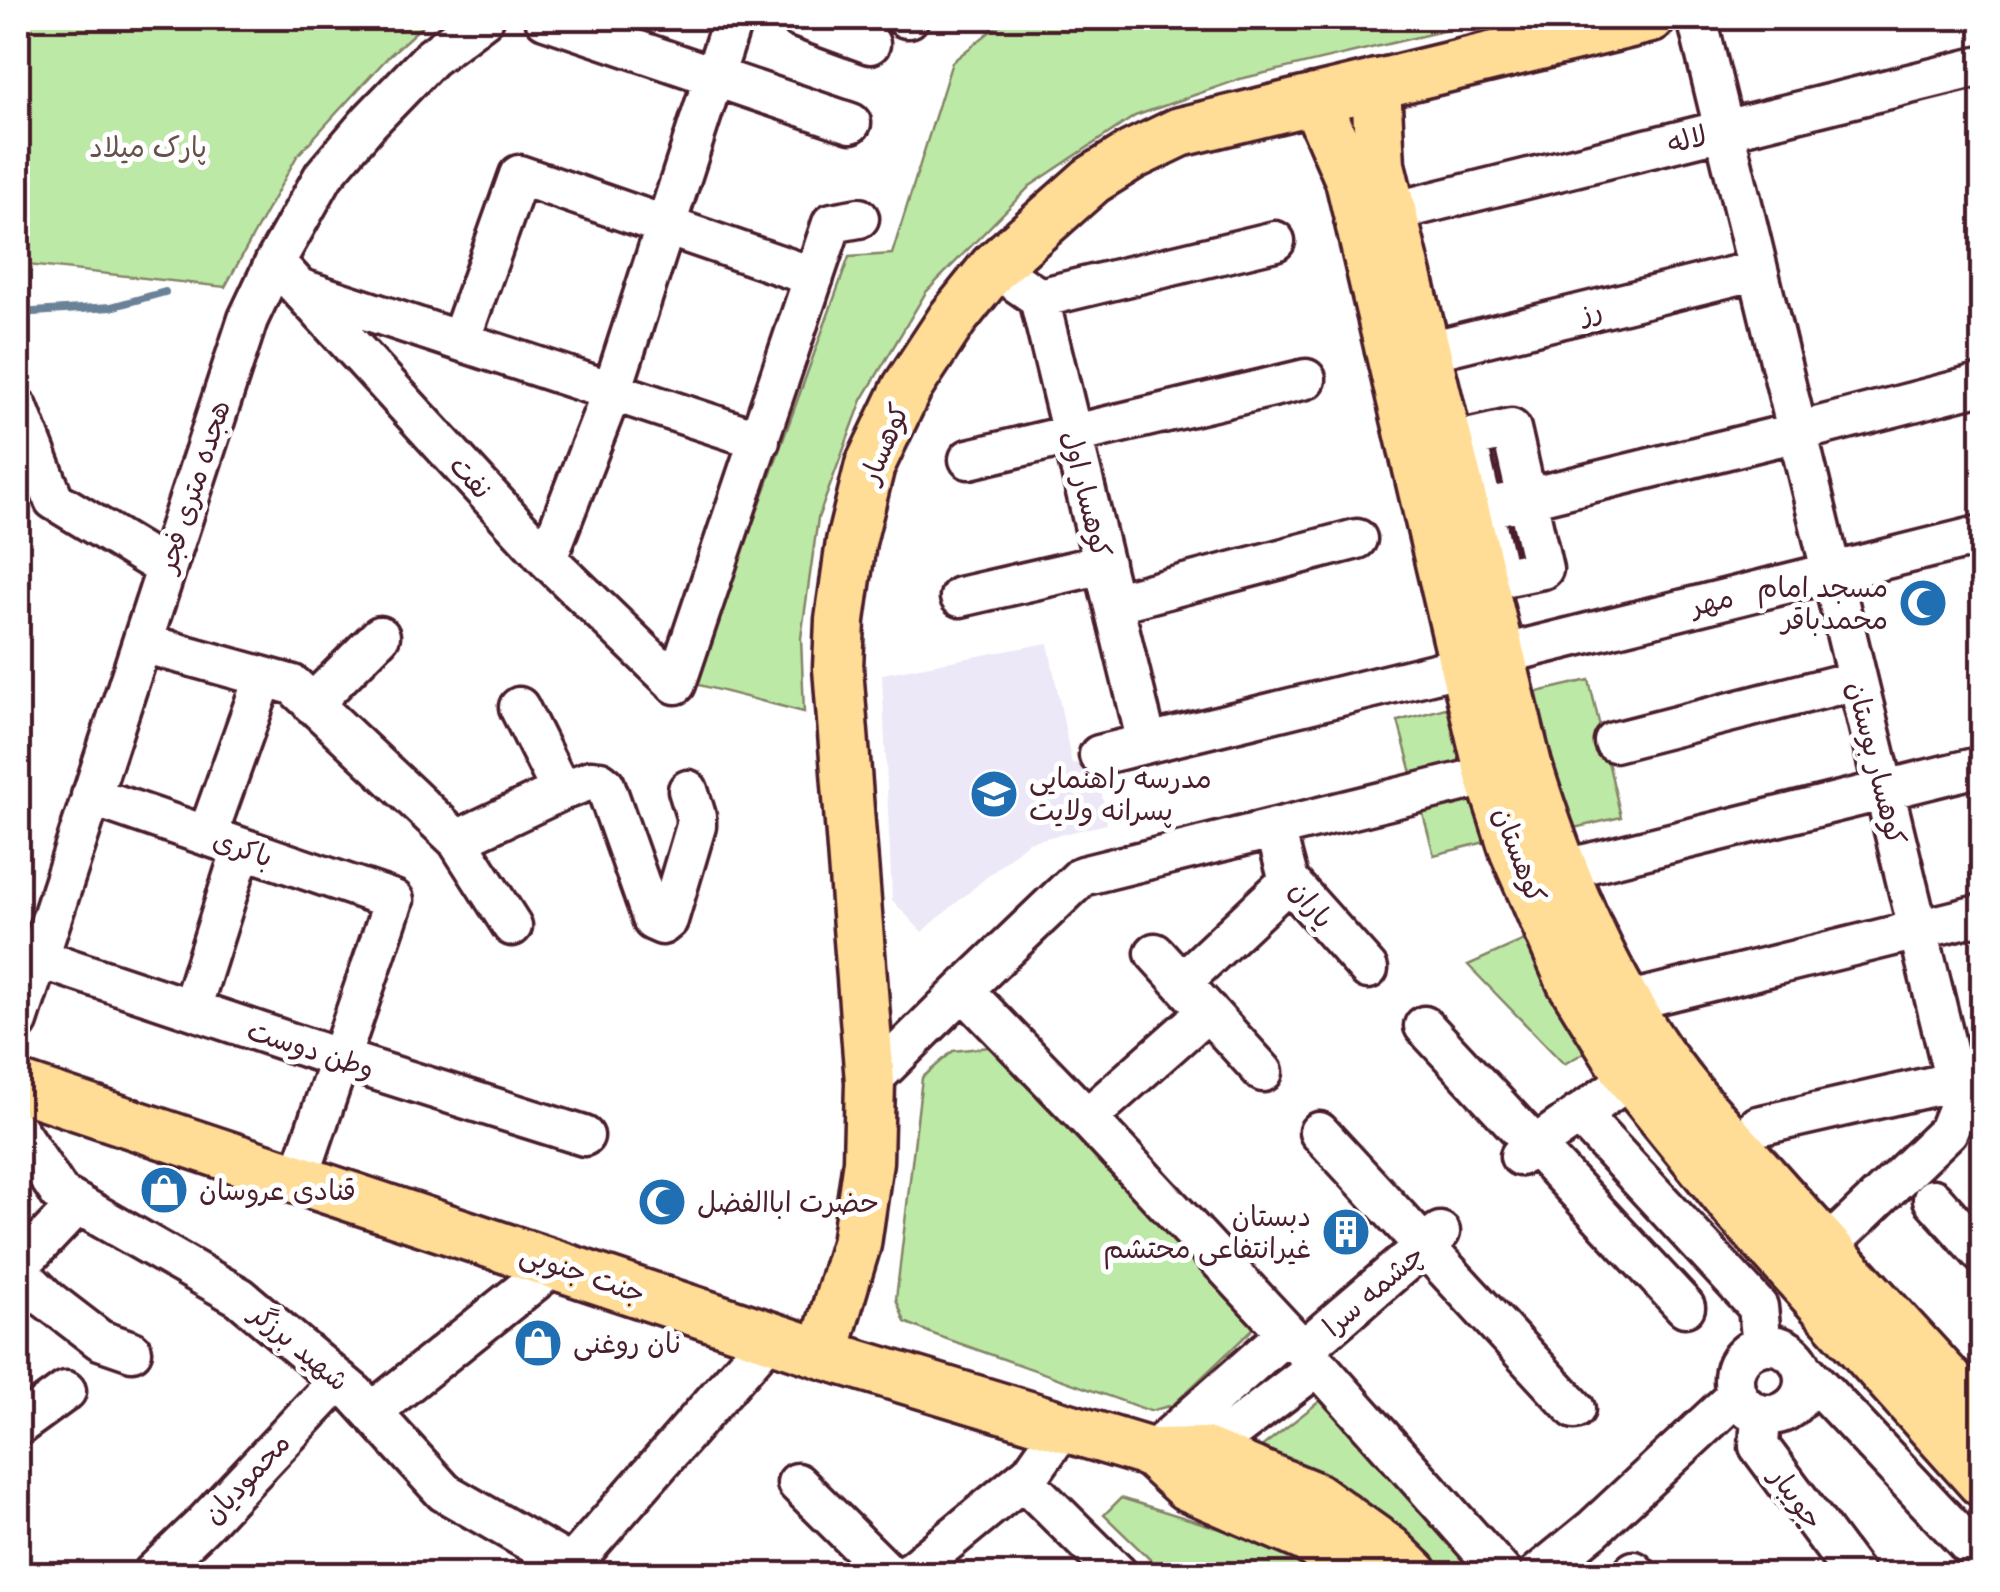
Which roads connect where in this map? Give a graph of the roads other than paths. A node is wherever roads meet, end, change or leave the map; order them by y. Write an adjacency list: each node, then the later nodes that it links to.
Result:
1 (484, 18): 20 (street, هجده متری فجر)
2 (733, 18): 9 (street)
3 (799, 18): 7 (street)
4 (1651, 18): 10 (main road, کوهسار)
5 (1697, 18): 13 (street, کوهسار بوستان)
6 (545, 19): 9 (street)
7 (870, 44)
8 (1982, 66): 13 (street, لاله)
9 (715, 77): 12 (street); 16 (street)
10 (1377, 106): 11 (main road, کوهسار); 14 (main road, کوهستان)
11 (1324, 120): 18 (main road, کوهسار); 45 (main road, کوهستان)
12 (851, 123)
13 (1724, 130): 14 (street, لاله); 19 (street, کوهسار بوستان)
14 (1392, 212): 24 (main road, کوهستان)
15 (860, 218): 21 (street)
16 (666, 226): 21 (street); 23 (street); 27 (street)
17 (1275, 242): 22 (street)
18 (994, 267): 22 (street); 80 (main road, کوهسار)
19 (1758, 270): 24 (street, رز); 29 (street, کوهسار بوستان)
20 (287, 275): 23 (street); 37 (street, نفت); 39 (street, هجده متری فجر)
21 (814, 277): 31 (street)
22 (1039, 298): 30 (street, کوهسار اول)
23 (460, 341): 27 (street)
24 (1425, 352): 34 (main road, کوهستان)
25 (1306, 379): 30 (street)
26 (1982, 384): 29 (street)
27 (612, 392): 31 (street); 37 (street)
28 (18, 408): 39 (street)
29 (1797, 432): 33 (street); 40 (street, کوهسار بوستان)
30 (1072, 435): 32 (street); 38 (street, کوهسار اول)
31 (760, 440): 37 (street, نفت)
32 (969, 459)
33 (1527, 498): 34 (street); 34 (street); 34 (street)
34 (1474, 512): 45 (main road, کوهستان)
35 (1982, 534): 40 (street, مهر)
36 (1356, 539): 42 (street)
37 (546, 559)
38 (1104, 564): 41 (street); 42 (street, کوهسار اول)
39 (166, 568): 44 (street, هجده متری فجر)
40 (1830, 571): 45 (street, مهر); 47 (street, کوهسار بوستان)
41 (960, 597)
42 (1113, 603): 51 (street, کوهسار اول)
43 (380, 636): 48 (street)
44 (142, 643): 46 (street); 58 (street, هجده متری فجر)
45 (1481, 660): 51 (street, مهر); 54 (main road, کوهستان); 62 (main road, کوهستان)
46 (264, 677): 48 (street); 61 (street)
47 (1857, 680): 50 (street); 57 (street, کوهسار بوستان)
48 (312, 704): 60 (street)
49 (518, 707): 56 (street)
50 (1614, 742)
51 (1147, 743): 52 (street, مهر)
52 (1099, 755)
53 (1982, 766): 57 (street)
54 (1490, 775): 59 (street); 82 (main road, کوهستان)
55 (688, 790): 56 (street)
56 (561, 791): 60 (street)
57 (1884, 791): 62 (street); 66 (street, کوهسار بوستان)
58 (91, 796): 61 (street, باکری); 68 (street, هجده متری فجر)
59 (1274, 828): 63 (street, یاران); 71 (street)
60 (457, 840): 65 (street)
61 (225, 842): 73 (street); 77 (street, باکری)
62 (1562, 870): 72 (main road, کوهستان)
63 (1290, 880): 69 (street, یاران); 70 (street)
64 (1982, 914): 66 (street)
65 (512, 926)
66 (1918, 931): 72 (street); 79 (street, کوهسار بوستان)
67 (1155, 954): 70 (street)
68 (38, 958): 73 (street, وطن دوست); 75 (street, هجده متری فجر)
69 (1368, 969)
70 (1182, 982): 74 (street)
71 (964, 990): 80 (street); 84 (street)
72 (1626, 1002): 82 (main road, کوهستان)
73 (191, 1009): 77 (street, وطن دوست)
74 (1208, 1011): 78 (street); 84 (street)
75 (18, 1022)
76 (1424, 1026): 89 (street)
77 (340, 1059): 88 (street, وطن دوست); 90 (street)
78 (1263, 1072)
79 (1968, 1079): 85 (street); 95 (street, کوهسار بوستان)
80 (870, 1082): 103 (main road, کوهسار)
81 (18, 1086): 90 (main road, جنت جنوبی)
82 (1655, 1089): 83 (street); 95 (main road, کوهستان)
83 (1579, 1114): 89 (street); 100 (street)
84 (1087, 1118): 101 (street)
85 (1758, 1126)
86 (18, 1131): 92 (street, شهید برزگر)
87 (1319, 1132): 93 (street)
88 (584, 1136)
89 (1527, 1150): 98 (street)
90 (299, 1178): 96 (main road, جنت جنوبی)
91 (1933, 1199): 94 (street)
92 (78, 1204): 97 (street); 105 (street, شهید برزگر)
93 (1433, 1238): 101 (street, چشمه‌ سرا); 108 (street)
94 (1982, 1254)
95 (1812, 1262): 110 (main road, کوهستان); 115 (main road, کوهستان)
96 (556, 1264): 99 (main road, جنت جنوبی); 109 (street)
97 (18, 1269): 102 (street)
98 (1685, 1307)
99 (771, 1336): 103 (main road, جنت جنوبی); 119 (street)
100 (1762, 1346): 104 (street); 107 (street)
101 (1303, 1349): 113 (street); 114 (street); 127 (street)
102 (132, 1351)
103 (824, 1354): 112 (main road, جنت جنوبی)
104 (1802, 1370): 107 (street); 118 (street)
105 (338, 1380): 109 (street, شهید برزگر); 121 (street, محمودیان)
106 (66, 1391): 111 (street)
107 (1749, 1405): 120 (street, جویبار); 128 (street)
108 (1575, 1410)
109 (372, 1412): 119 (street, شهید برزگر)
110 (1982, 1417)
111 (18, 1426)
112 (1064, 1426): 114 (main road, جنت جنوبی); 116 (street)
113 (1205, 1452): 114 (main road, جنت جنوبی); 126 (main road, جنت جنوبی)
114 (1150, 1454): 125 (main road, جنت جنوبی)
115 (1980, 1473)
116 (1023, 1480): 123 (street); 124 (street)
117 (797, 1483): 122 (street)
118 (1982, 1558)
119 (573, 1570)
120 (1845, 1571)
121 (152, 1574)
122 (889, 1574)
123 (908, 1574)
124 (1118, 1574)
125 (1354, 1574)
126 (1414, 1574)
127 (1502, 1574)
128 (1538, 1574)

